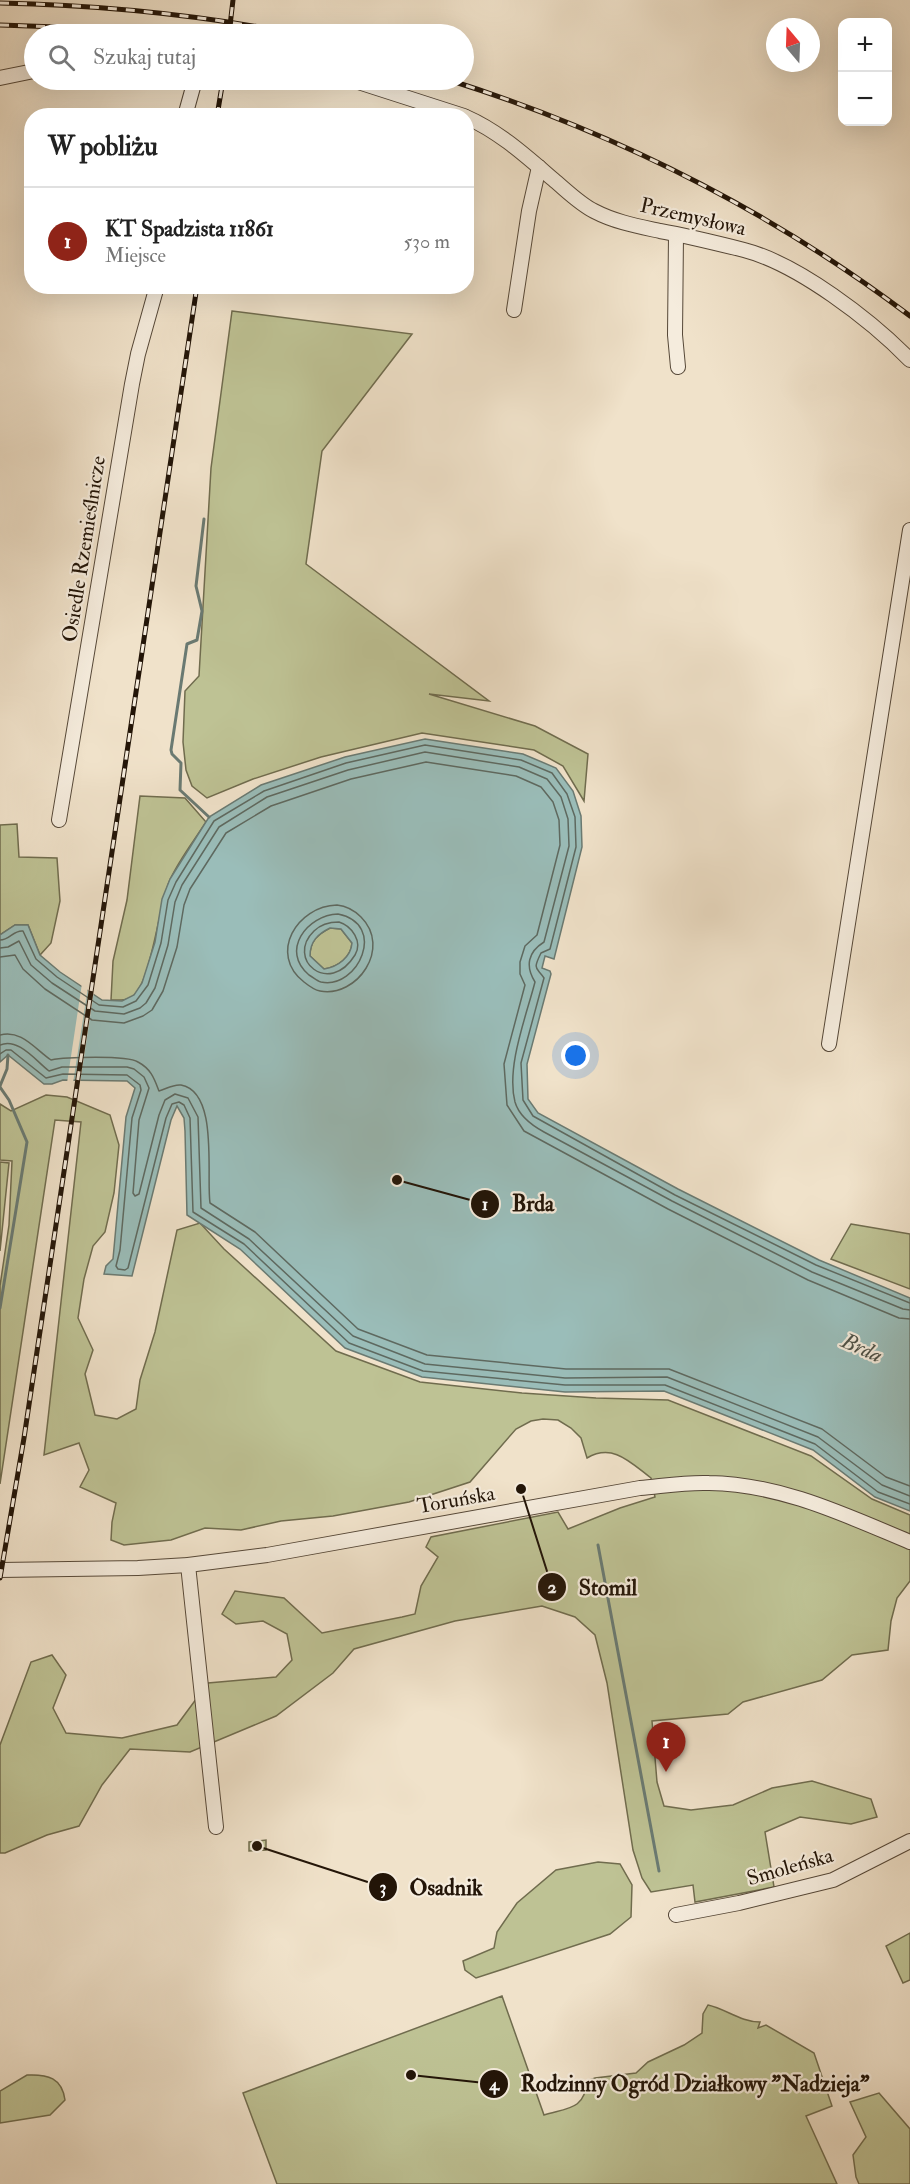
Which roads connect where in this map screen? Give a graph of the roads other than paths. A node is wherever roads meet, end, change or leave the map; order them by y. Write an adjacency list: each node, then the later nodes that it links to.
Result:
1 (24, 73): 2 (street)
2 (0, 78)
3 (192, 90): 5 (street)
4 (383, 90): 6 (street, Przemysłowa)
5 (187, 108)
6 (440, 108)
7 (474, 120): 8 (street, Przemysłowa)
8 (539, 167): 9 (street, Przemysłowa); 11 (street)
9 (676, 235): 12 (street, Przemysłowa); 13 (street)
10 (155, 294): 15 (street, Osiedle Rzemieślnicze)
11 (513, 310)
12 (910, 360)
13 (678, 367)
14 (910, 530): 16 (street)
15 (59, 820)
16 (829, 1044)
17 (910, 1542): 18 (street, Toruńska)
18 (188, 1565): 19 (street, Toruńska); 20 (street)
19 (0, 1570)
20 (216, 1827)
21 (910, 1841): 22 (street, Smoleńska)
22 (676, 1915)

